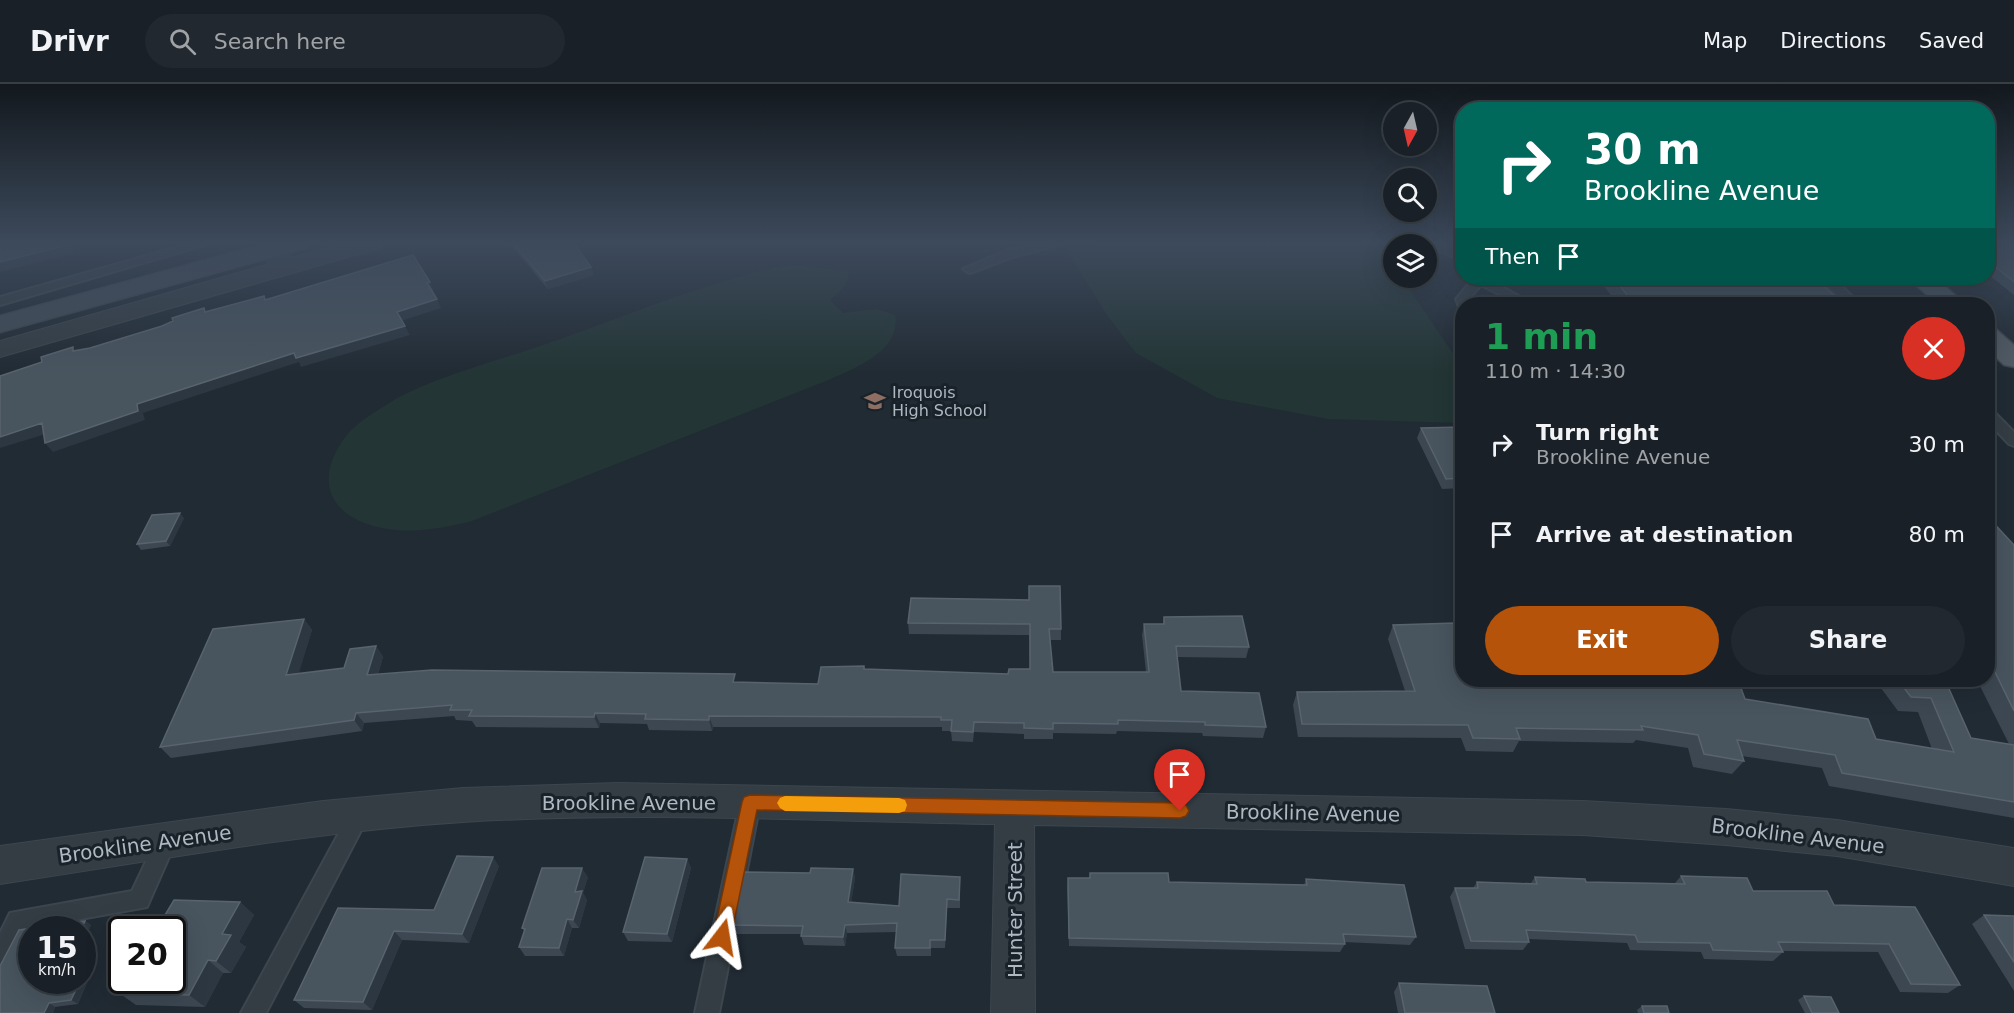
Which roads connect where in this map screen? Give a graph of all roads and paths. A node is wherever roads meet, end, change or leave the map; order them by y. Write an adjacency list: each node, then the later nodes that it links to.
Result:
1 (52, 286): 10 (lane)
2 (143, 286): 11 (main road)
3 (178, 286): 12 (street)
4 (1492, 286): 7 (lane)
5 (1835, 286): 8 (lane)
6 (1931, 286): 9 (main road)
7 (1513, 297)
8 (1846, 297)
9 (1944, 297)
10 (0, 301)
11 (0, 324)
12 (0, 349)
13 (1995, 420): 14 (lane)
14 (2013, 437)
15 (750, 802): 16 (street, Brookline Avenue); 17 (street, Brookline Avenue); 23 (lane)
16 (1015, 808): 20 (street, Brookline Avenue); 24 (street, Hunter Street)
17 (359, 815): 18 (street, Brookline Avenue); 22 (lane)
18 (166, 841): 19 (street, Brookline Avenue); 21 (lane)
19 (0, 865)
20 (2014, 867)
21 (0, 957)
22 (253, 1013)
23 (707, 1013)
24 (1013, 1013)

